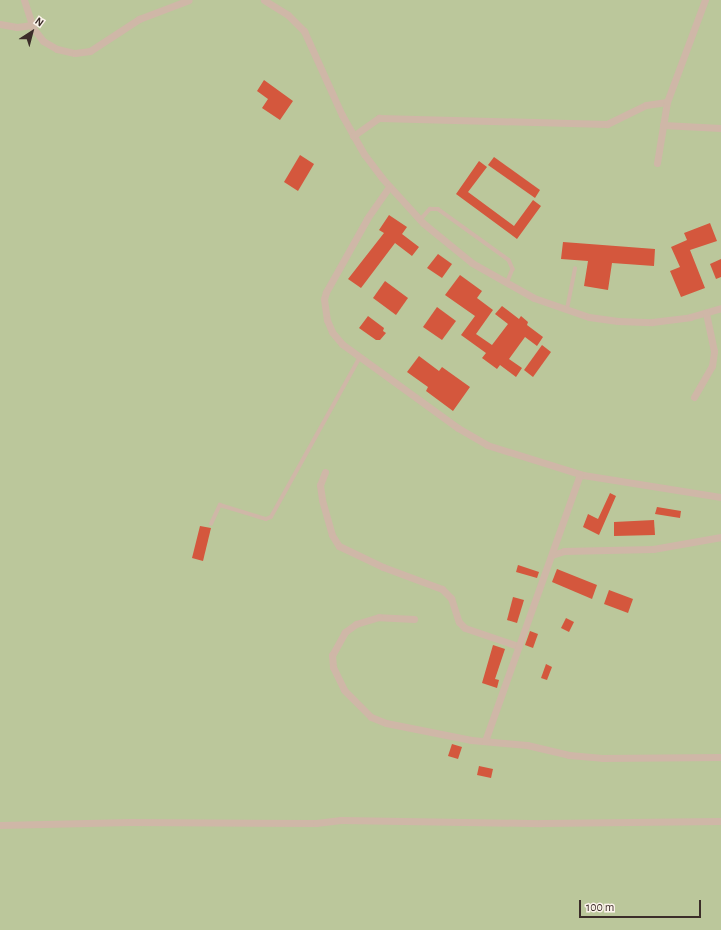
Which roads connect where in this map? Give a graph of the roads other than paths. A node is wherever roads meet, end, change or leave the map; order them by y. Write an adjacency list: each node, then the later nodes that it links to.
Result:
1 (24, 0): 6 (street)
2 (189, 0): 6 (street)
3 (264, 0): 10 (street)
4 (705, 0): 7 (street)
5 (0, 24): 6 (street)
6 (32, 25)
7 (667, 102): 8 (street); 10 (street)
8 (663, 126): 9 (street); 11 (street)
9 (721, 128)
10 (353, 136): 12 (street)
11 (657, 163)
12 (389, 187): 13 (street); 19 (street)
13 (420, 220): 15 (street); 15 (lane)
14 (575, 269): 17 (lane)
15 (506, 284): 17 (street)
16 (721, 308): 18 (street)
17 (567, 311): 18 (street)
18 (706, 313): 20 (street)
19 (360, 357): 22 (street); 24 (lane)
20 (694, 397)
21 (325, 472): 28 (street)
22 (580, 474): 23 (street); 26 (street)
23 (721, 496)
24 (211, 524)
25 (721, 537): 26 (street)
26 (552, 555): 28 (street)
27 (414, 619): 29 (street)
28 (518, 646): 29 (street)
29 (484, 741): 30 (street)
30 (721, 756)
31 (721, 821): 32 (street)
32 (0, 825)

